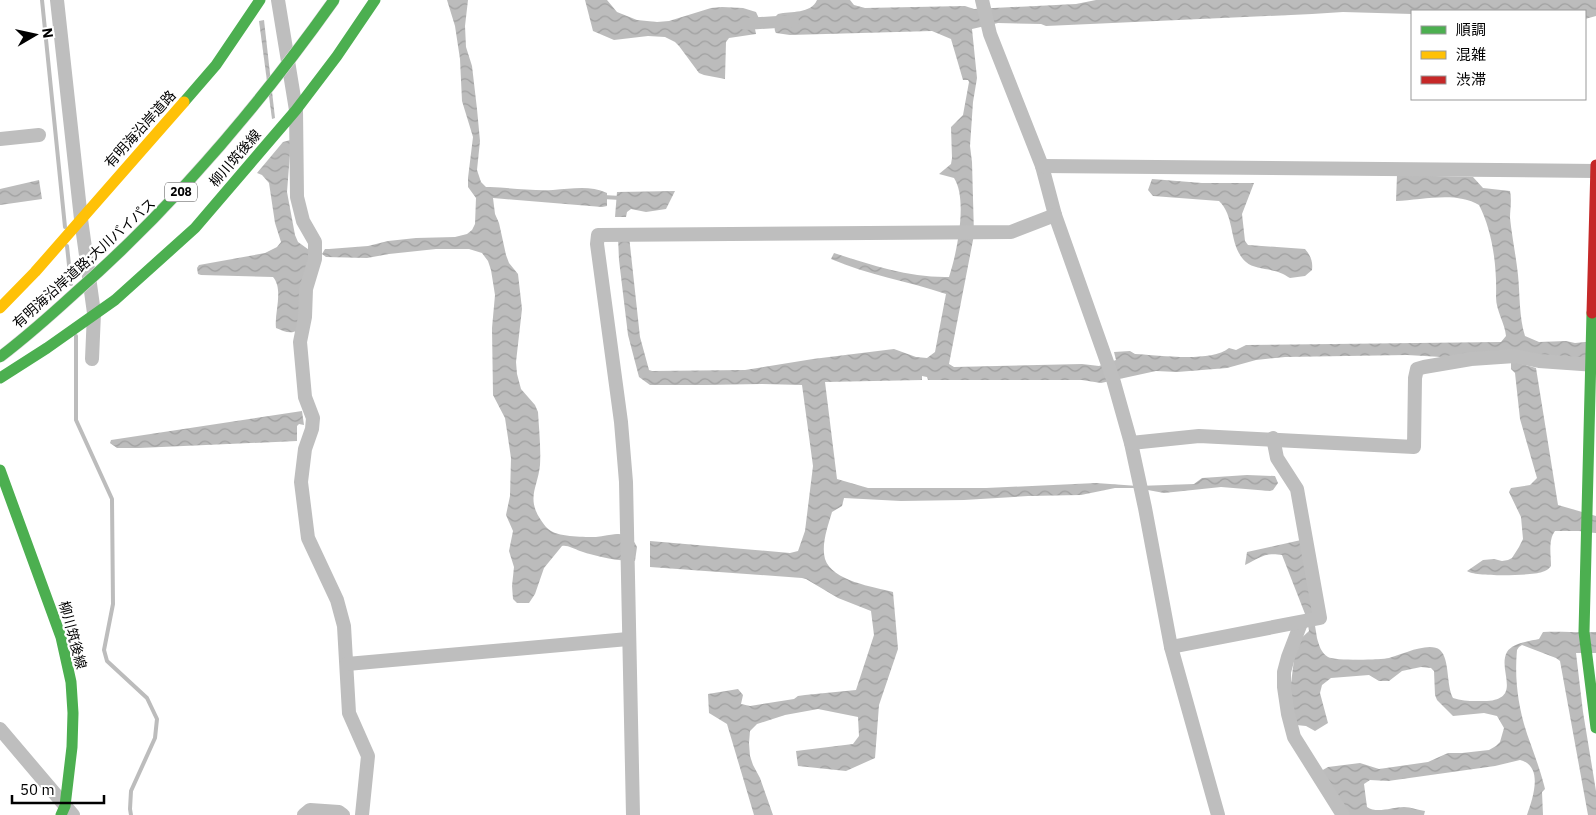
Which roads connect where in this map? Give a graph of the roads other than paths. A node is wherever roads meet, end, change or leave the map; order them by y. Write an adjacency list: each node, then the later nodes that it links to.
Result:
1 (57, 0): 15 (street)
2 (260, 0): 15 (main road, 有明海沿岸道路)
3 (278, 0): 8 (street)
4 (326, 0): 18 (main road, 有明海沿岸道路;大川バイパス / 208)
5 (334, 0): 19 (main road, 有明海沿岸道路;大川バイパス / 208, bridge)
6 (376, 0): 8 (main road, 柳川筑後線)
7 (982, 0): 12 (street)
8 (296, 110): 17 (main road, 柳川筑後線); 29 (street)
9 (39, 135): 10 (street)
10 (0, 139)
11 (1596, 165): 13 (main road)
12 (1042, 166): 13 (street); 14 (street)
13 (1596, 171): 21 (main road)
14 (1056, 215): 24 (street); 27 (street)
15 (81, 219): 16 (main road, 有明海沿岸道路); 17 (street)
16 (0, 308)
17 (90, 317): 20 (street); 22 (main road, 柳川筑後線)
18 (0, 350)
19 (0, 357)
20 (92, 359)
21 (1593, 366): 23 (street); 30 (main road)
22 (0, 378)
23 (1273, 438): 24 (street); 26 (street)
24 (1130, 444): 28 (street)
25 (0, 470): 32 (main road, 柳川筑後線)
26 (1300, 622): 28 (street); 38 (street)
27 (628, 639): 29 (street); 36 (street)
28 (1171, 647): 37 (street)
29 (348, 664): 35 (street)
30 (1596, 728)
31 (0, 729): 32 (street)
32 (66, 812)
33 (304, 815): 34 (street)
34 (343, 815)
35 (362, 815)
36 (633, 815)
37 (1218, 815)
38 (1343, 815)

